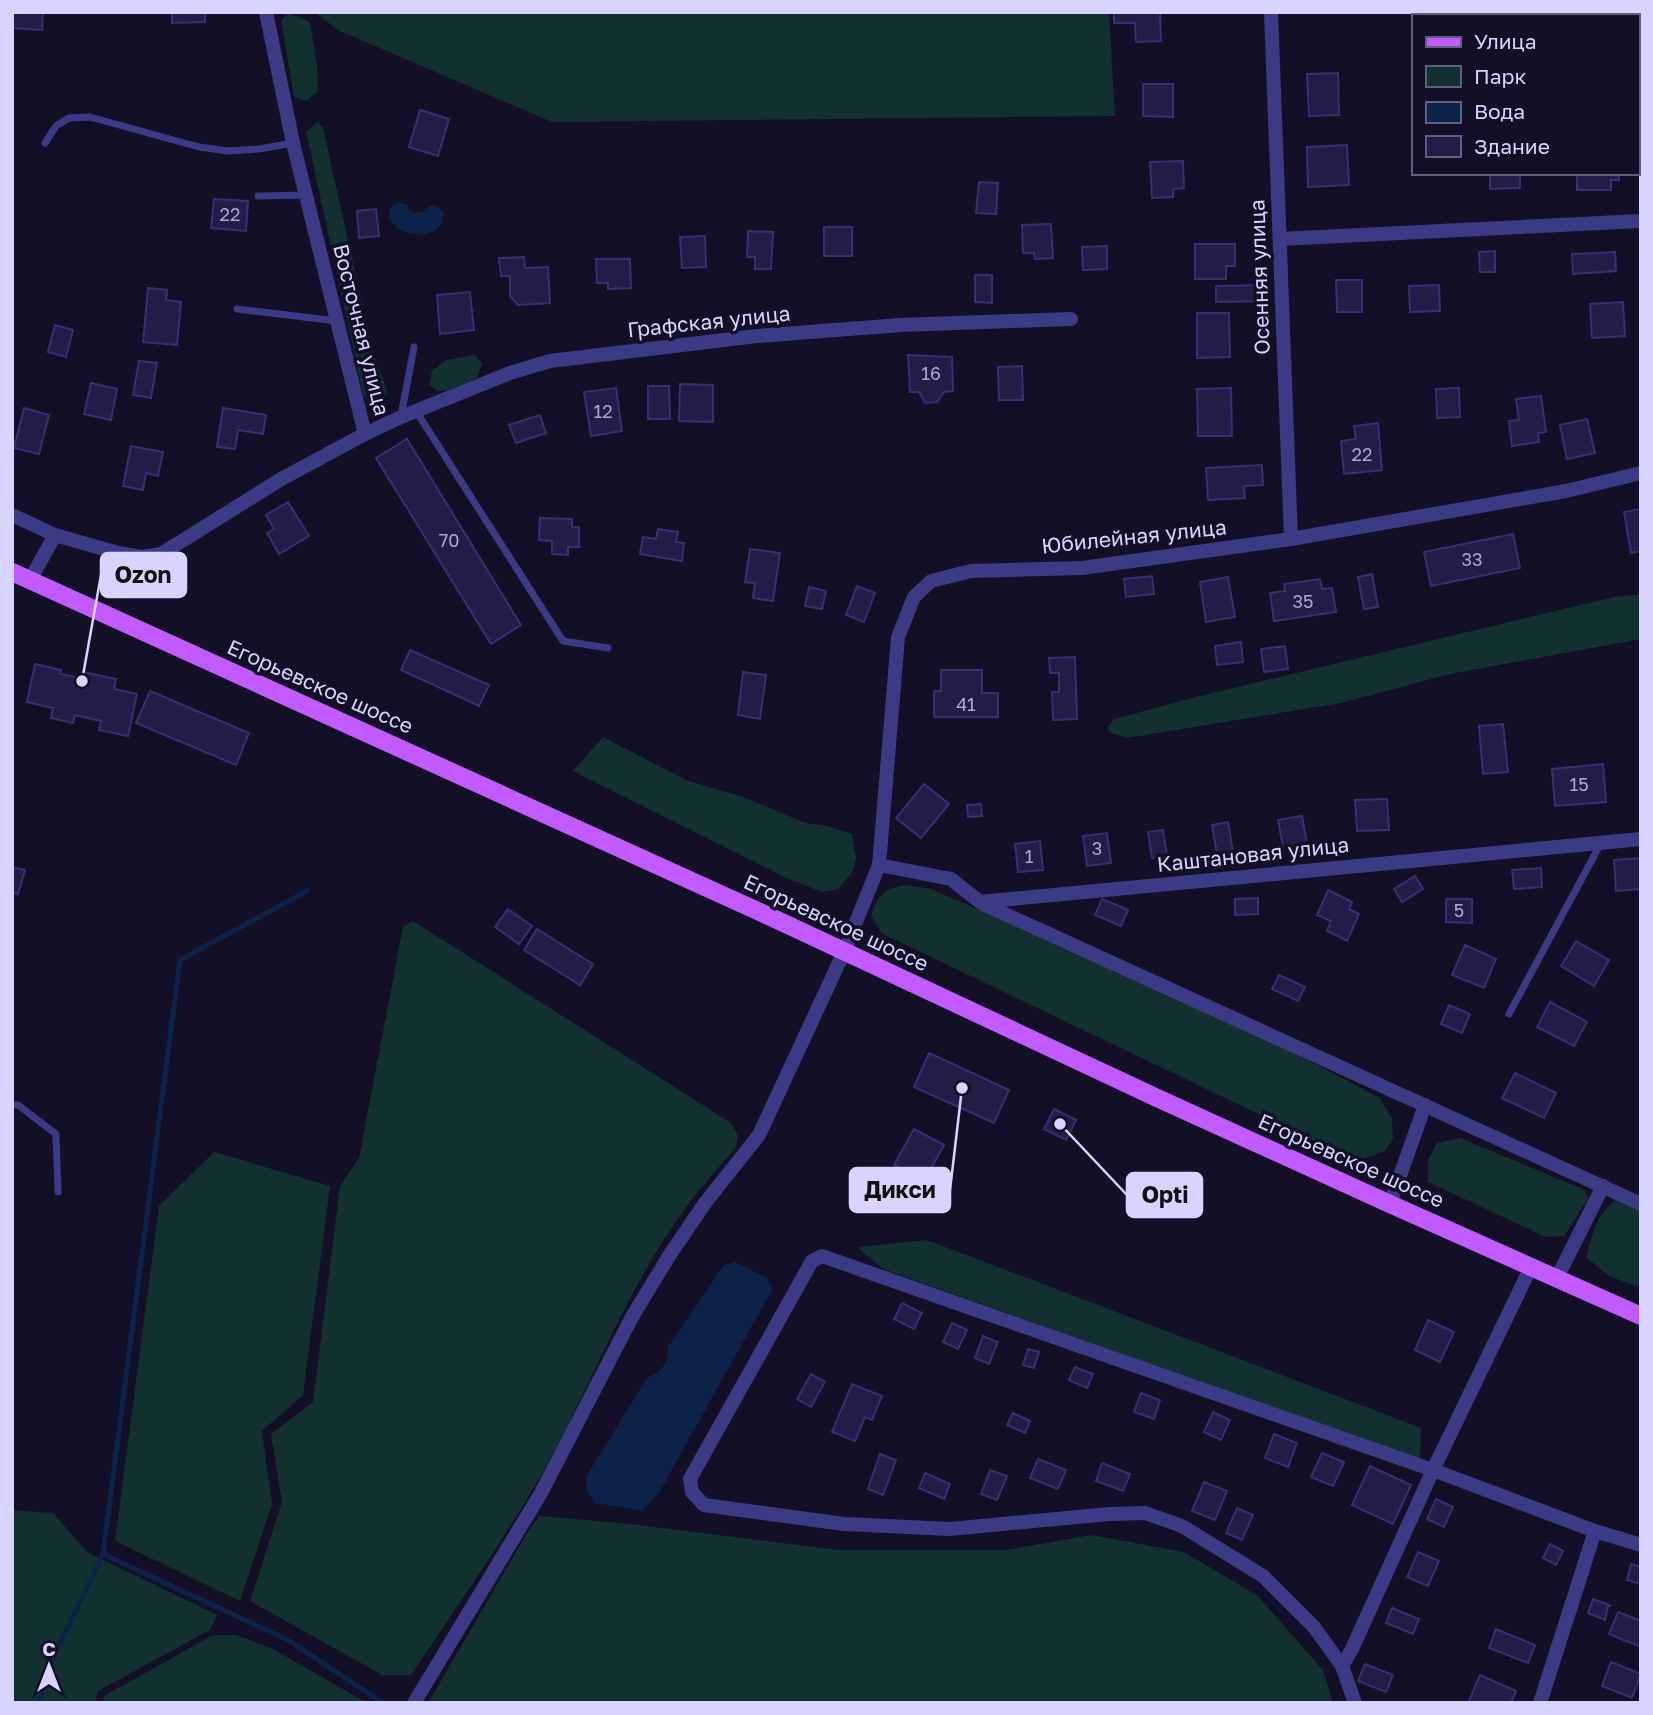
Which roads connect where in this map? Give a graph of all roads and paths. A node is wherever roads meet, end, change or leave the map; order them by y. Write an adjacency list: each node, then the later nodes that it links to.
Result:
1 (266, 12): 6 (street, Восточная улица)
2 (1271, 12): 10 (street, Осенняя улица)
3 (1531, 12): 4 (lane)
4 (1552, 13)
5 (46, 143): 6 (lane)
6 (293, 143): 7 (street, Восточная улица)
7 (306, 195): 8 (lane); 13 (street, Восточная улица)
8 (258, 196)
9 (1641, 221): 10 (street)
10 (1280, 239): 21 (street, Осенняя улица)
11 (237, 309): 13 (lane)
12 (1071, 319): 15 (street, Графская улица)
13 (337, 321): 17 (street, Восточная улица)
14 (414, 347): 16 (lane)
15 (416, 411): 16 (street, Графская улица); 24 (lane)
16 (401, 417): 17 (street, Графская улица)
17 (365, 434): 20 (street, Восточная улица)
18 (1641, 473): 21 (street, Юбилейная улица)
19 (12, 515): 20 (street, Восточная улица)
20 (55, 535): 23 (street)
21 (1291, 539): 27 (street, Юбилейная улица)
22 (12, 572): 23 (main road, Егорьевское шоссе)
23 (30, 580): 29 (main road, Егорьевское шоссе)
24 (608, 648)
25 (1641, 839): 26 (street, Каштановая улица)
26 (1602, 842): 28 (street, Каштановая улица); 30 (lane)
27 (879, 865): 28 (street); 29 (street, Юбилейная улица)
28 (980, 902): 32 (street)
29 (844, 952): 35 (main road, Егорьевское шоссе); 44 (street, Юбилейная улица)
30 (1509, 1014)
31 (12, 1105): 34 (lane)
32 (1425, 1105): 33 (street); 35 (street)
33 (1603, 1186): 36 (street); 38 (street)
34 (58, 1192)
35 (1390, 1204): 37 (main road, Егорьевское шоссе)
36 (1641, 1204)
37 (1531, 1267): 38 (main road, Егорьевское шоссе); 40 (street)
38 (1557, 1278): 39 (main road, Егорьевское шоссе)
39 (1641, 1316)
40 (1433, 1470): 41 (street); 43 (street); 43 (street)
41 (1595, 1531): 42 (street); 46 (street)
42 (1641, 1545)
43 (1342, 1666): 45 (street)
44 (414, 1703)
45 (1355, 1703)
46 (1540, 1703)

